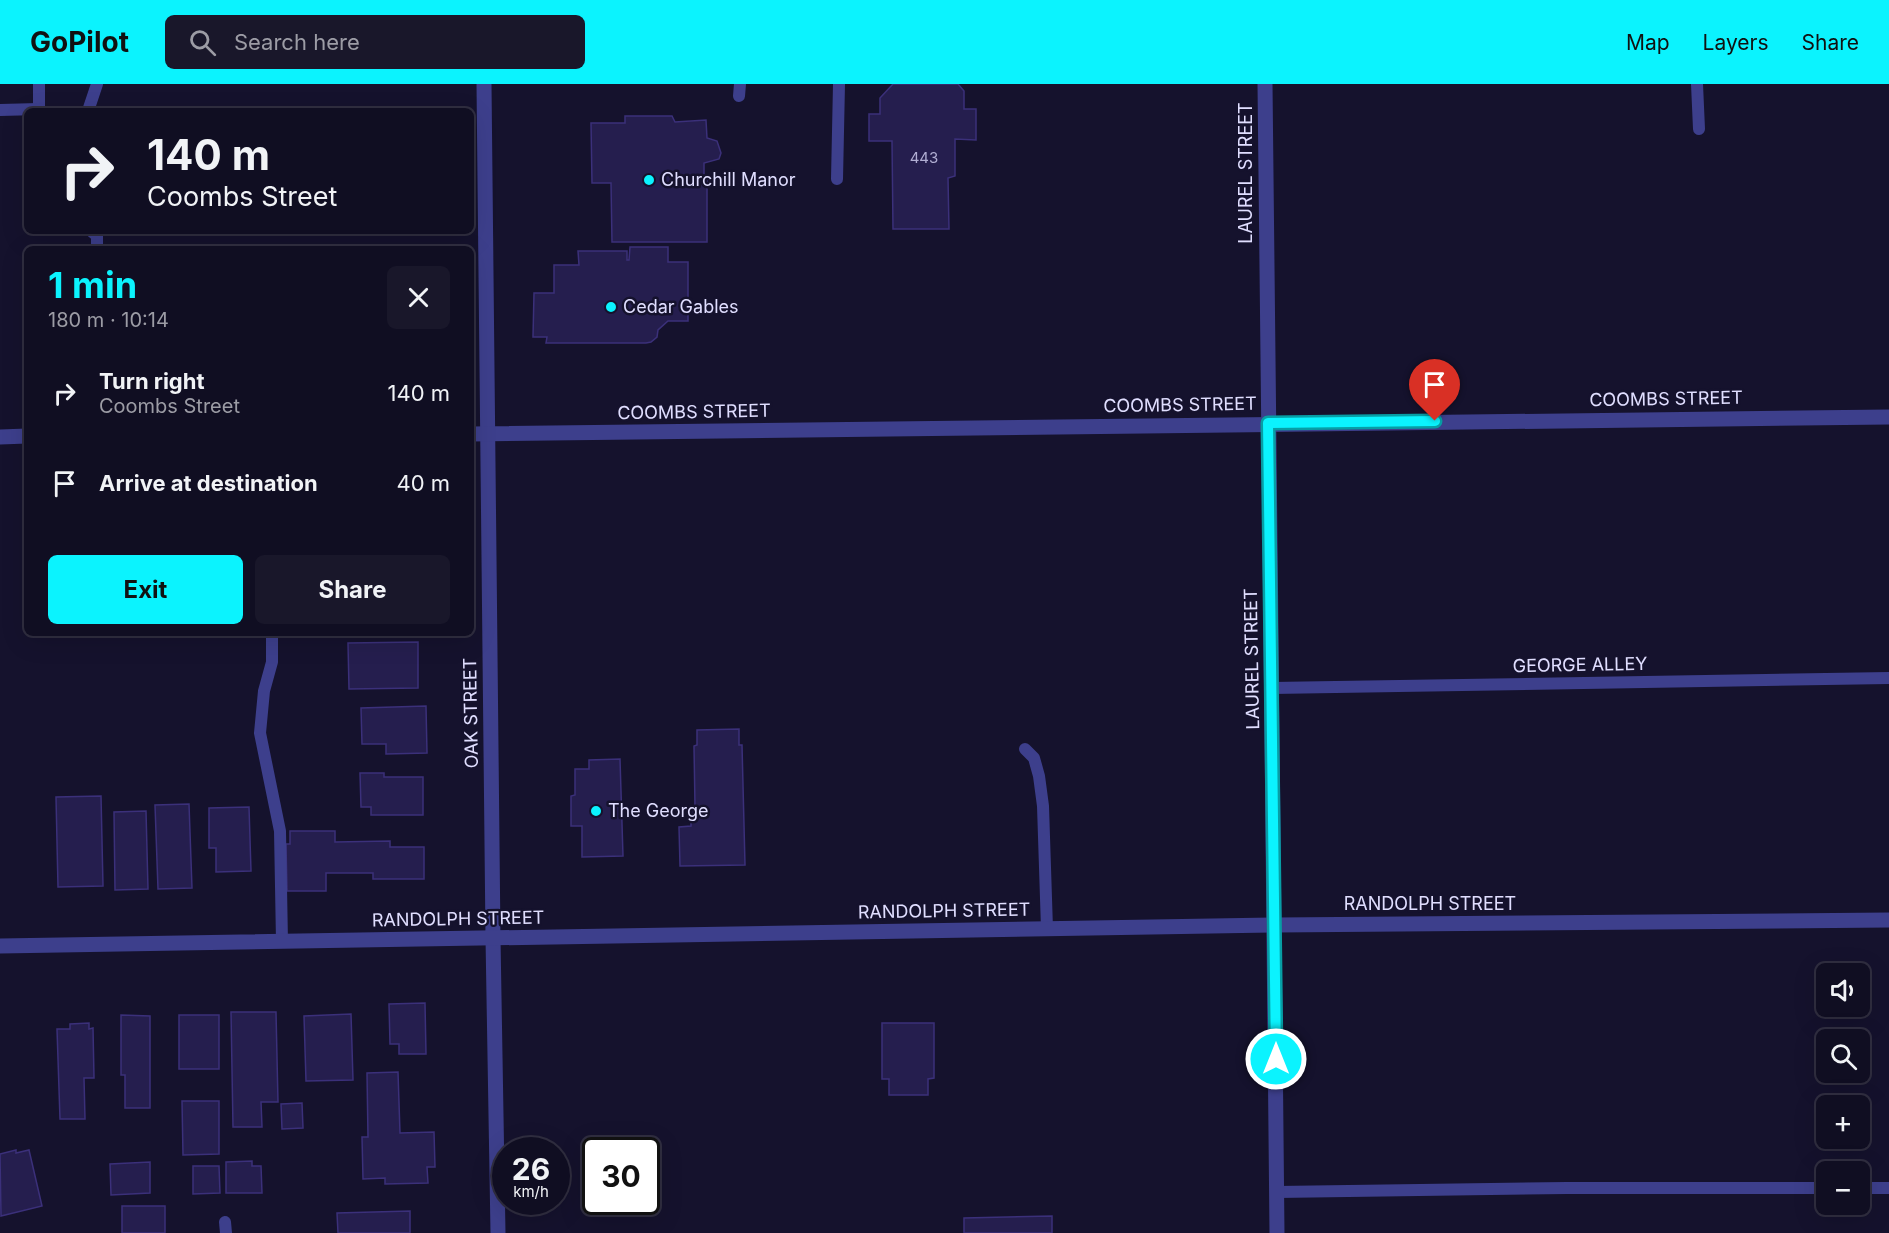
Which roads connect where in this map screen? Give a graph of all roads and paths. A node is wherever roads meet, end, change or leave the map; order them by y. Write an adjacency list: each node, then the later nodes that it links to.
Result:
1 (39, 84): 7 (lane)
2 (97, 84): 8 (lane)
3 (484, 84): 15 (street, OAK STREET)
4 (839, 84): 12 (lane)
5 (1265, 84): 14 (street, LAUREL STREET)
6 (1697, 84): 11 (lane)
7 (40, 108)
8 (89, 108)
9 (0, 110): 10 (lane)
10 (24, 110)
11 (1699, 129)
12 (837, 179)
13 (1889, 417): 14 (street, COOMBS STREET)
14 (1268, 423): 15 (street, COOMBS STREET); 20 (street, LAUREL STREET)
15 (479, 434): 25 (street, OAK STREET)
16 (24, 436): 17 (street)
17 (0, 437)
18 (272, 636): 26 (lane)
19 (1889, 678): 20 (lane, GEORGE ALLEY)
20 (1272, 688): 23 (street, LAUREL STREET)
21 (1025, 749): 24 (lane)
22 (1889, 920): 23 (street, RANDOLPH STREET)
23 (1276, 925): 24 (street, RANDOLPH STREET); 31 (street, LAUREL STREET)
24 (1047, 929): 25 (street, RANDOLPH STREET)
25 (493, 938): 26 (street, RANDOLPH STREET); 32 (street, OAK STREET)
26 (282, 942): 27 (street, RANDOLPH STREET)
27 (0, 946)
28 (1816, 1188): 31 (lane)
29 (1870, 1188): 30 (lane)
30 (1889, 1188)
31 (1277, 1192): 33 (street, LAUREL STREET)
32 (498, 1233)
33 (1277, 1233)

